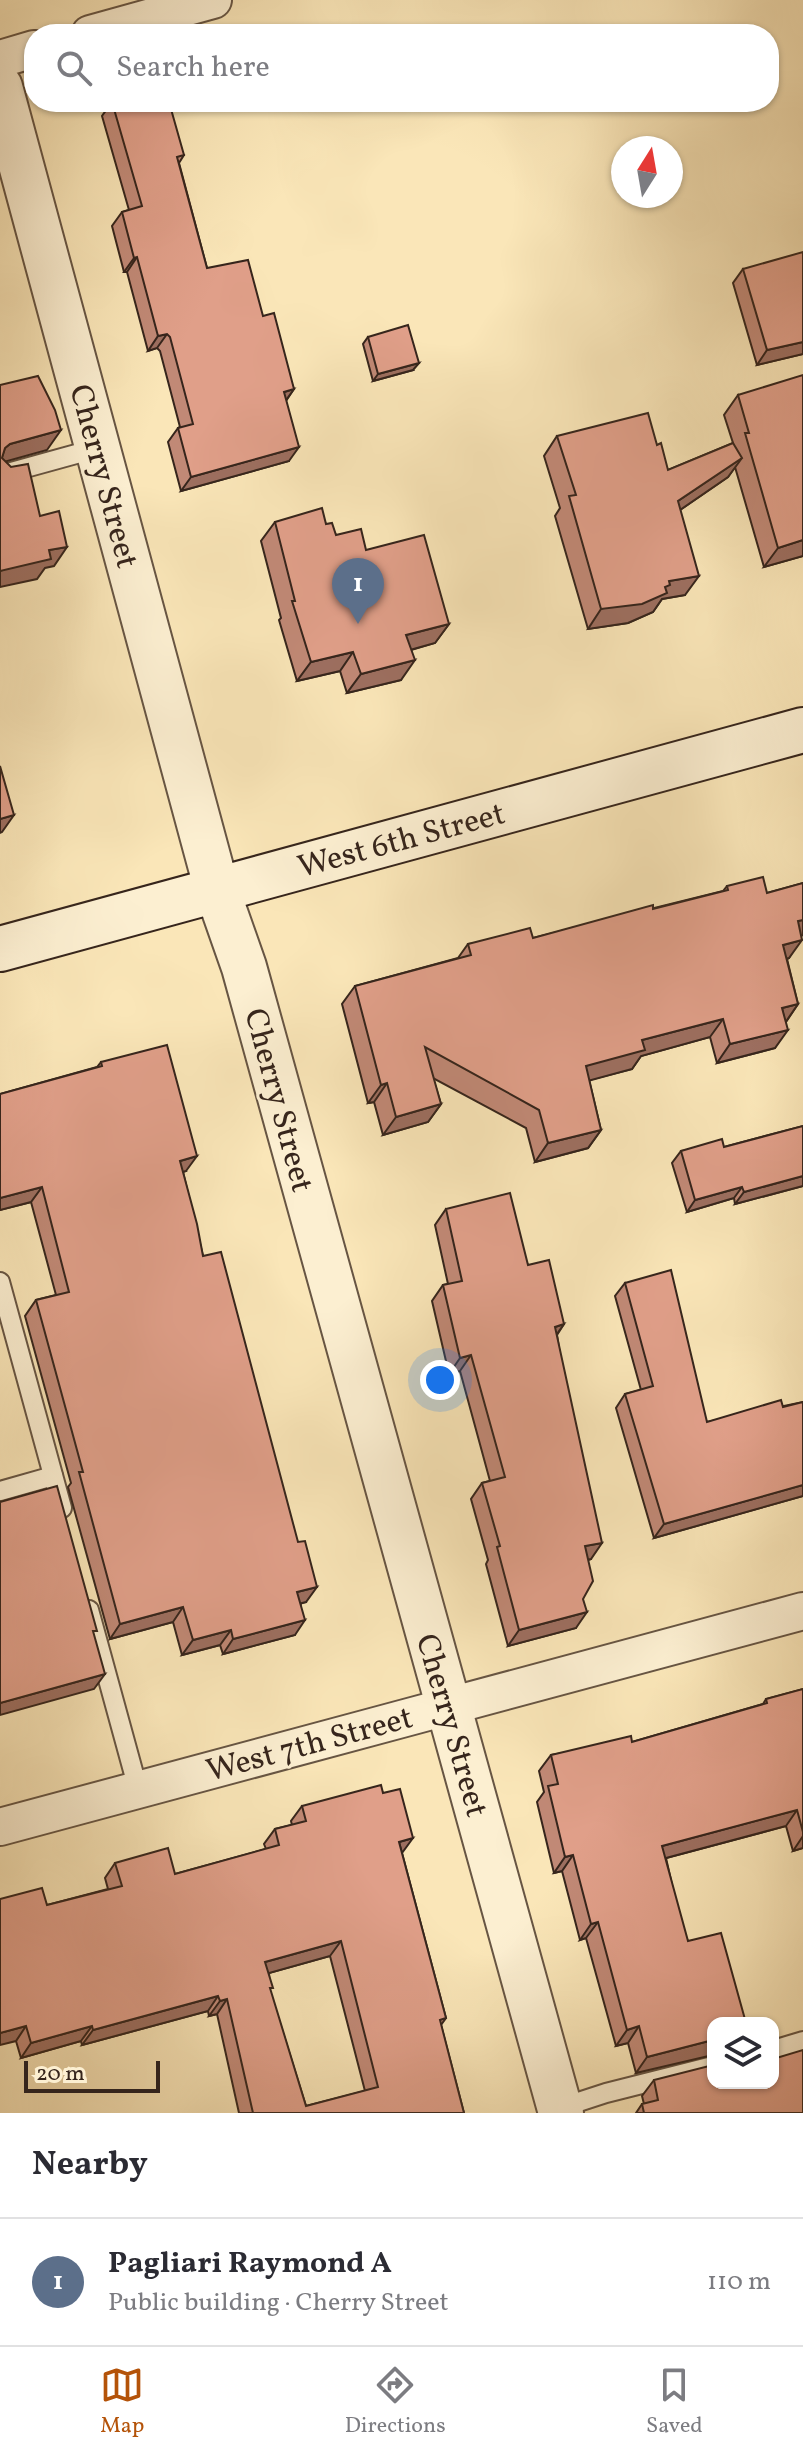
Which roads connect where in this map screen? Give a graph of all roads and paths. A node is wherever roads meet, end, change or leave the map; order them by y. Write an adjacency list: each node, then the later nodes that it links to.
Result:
1 (213, 0): 2 (street)
2 (126, 24)
3 (24, 52): 4 (street)
4 (0, 59)
5 (0, 87): 6 (street, Cherry Street)
6 (98, 448): 7 (lane); 9 (street, Cherry Street)
7 (0, 475)
8 (803, 730): 9 (street, West 6th Street)
9 (217, 890): 10 (street, West 6th Street); 18 (street, Cherry Street)
10 (0, 949)
11 (0, 1282): 12 (lane)
12 (6, 1324): 13 (lane)
13 (53, 1476): 14 (lane); 15 (lane)
14 (0, 1491)
15 (65, 1521)
16 (85, 1596): 19 (lane)
17 (803, 1611): 18 (street, West 7th Street)
18 (448, 1707): 19 (street, West 7th Street); 24 (street, Cherry Street)
19 (138, 1789): 20 (street, West 7th Street)
20 (0, 1827)
21 (803, 2041): 22 (lane)
22 (779, 2048)
23 (707, 2068): 24 (lane)
24 (560, 2111)

